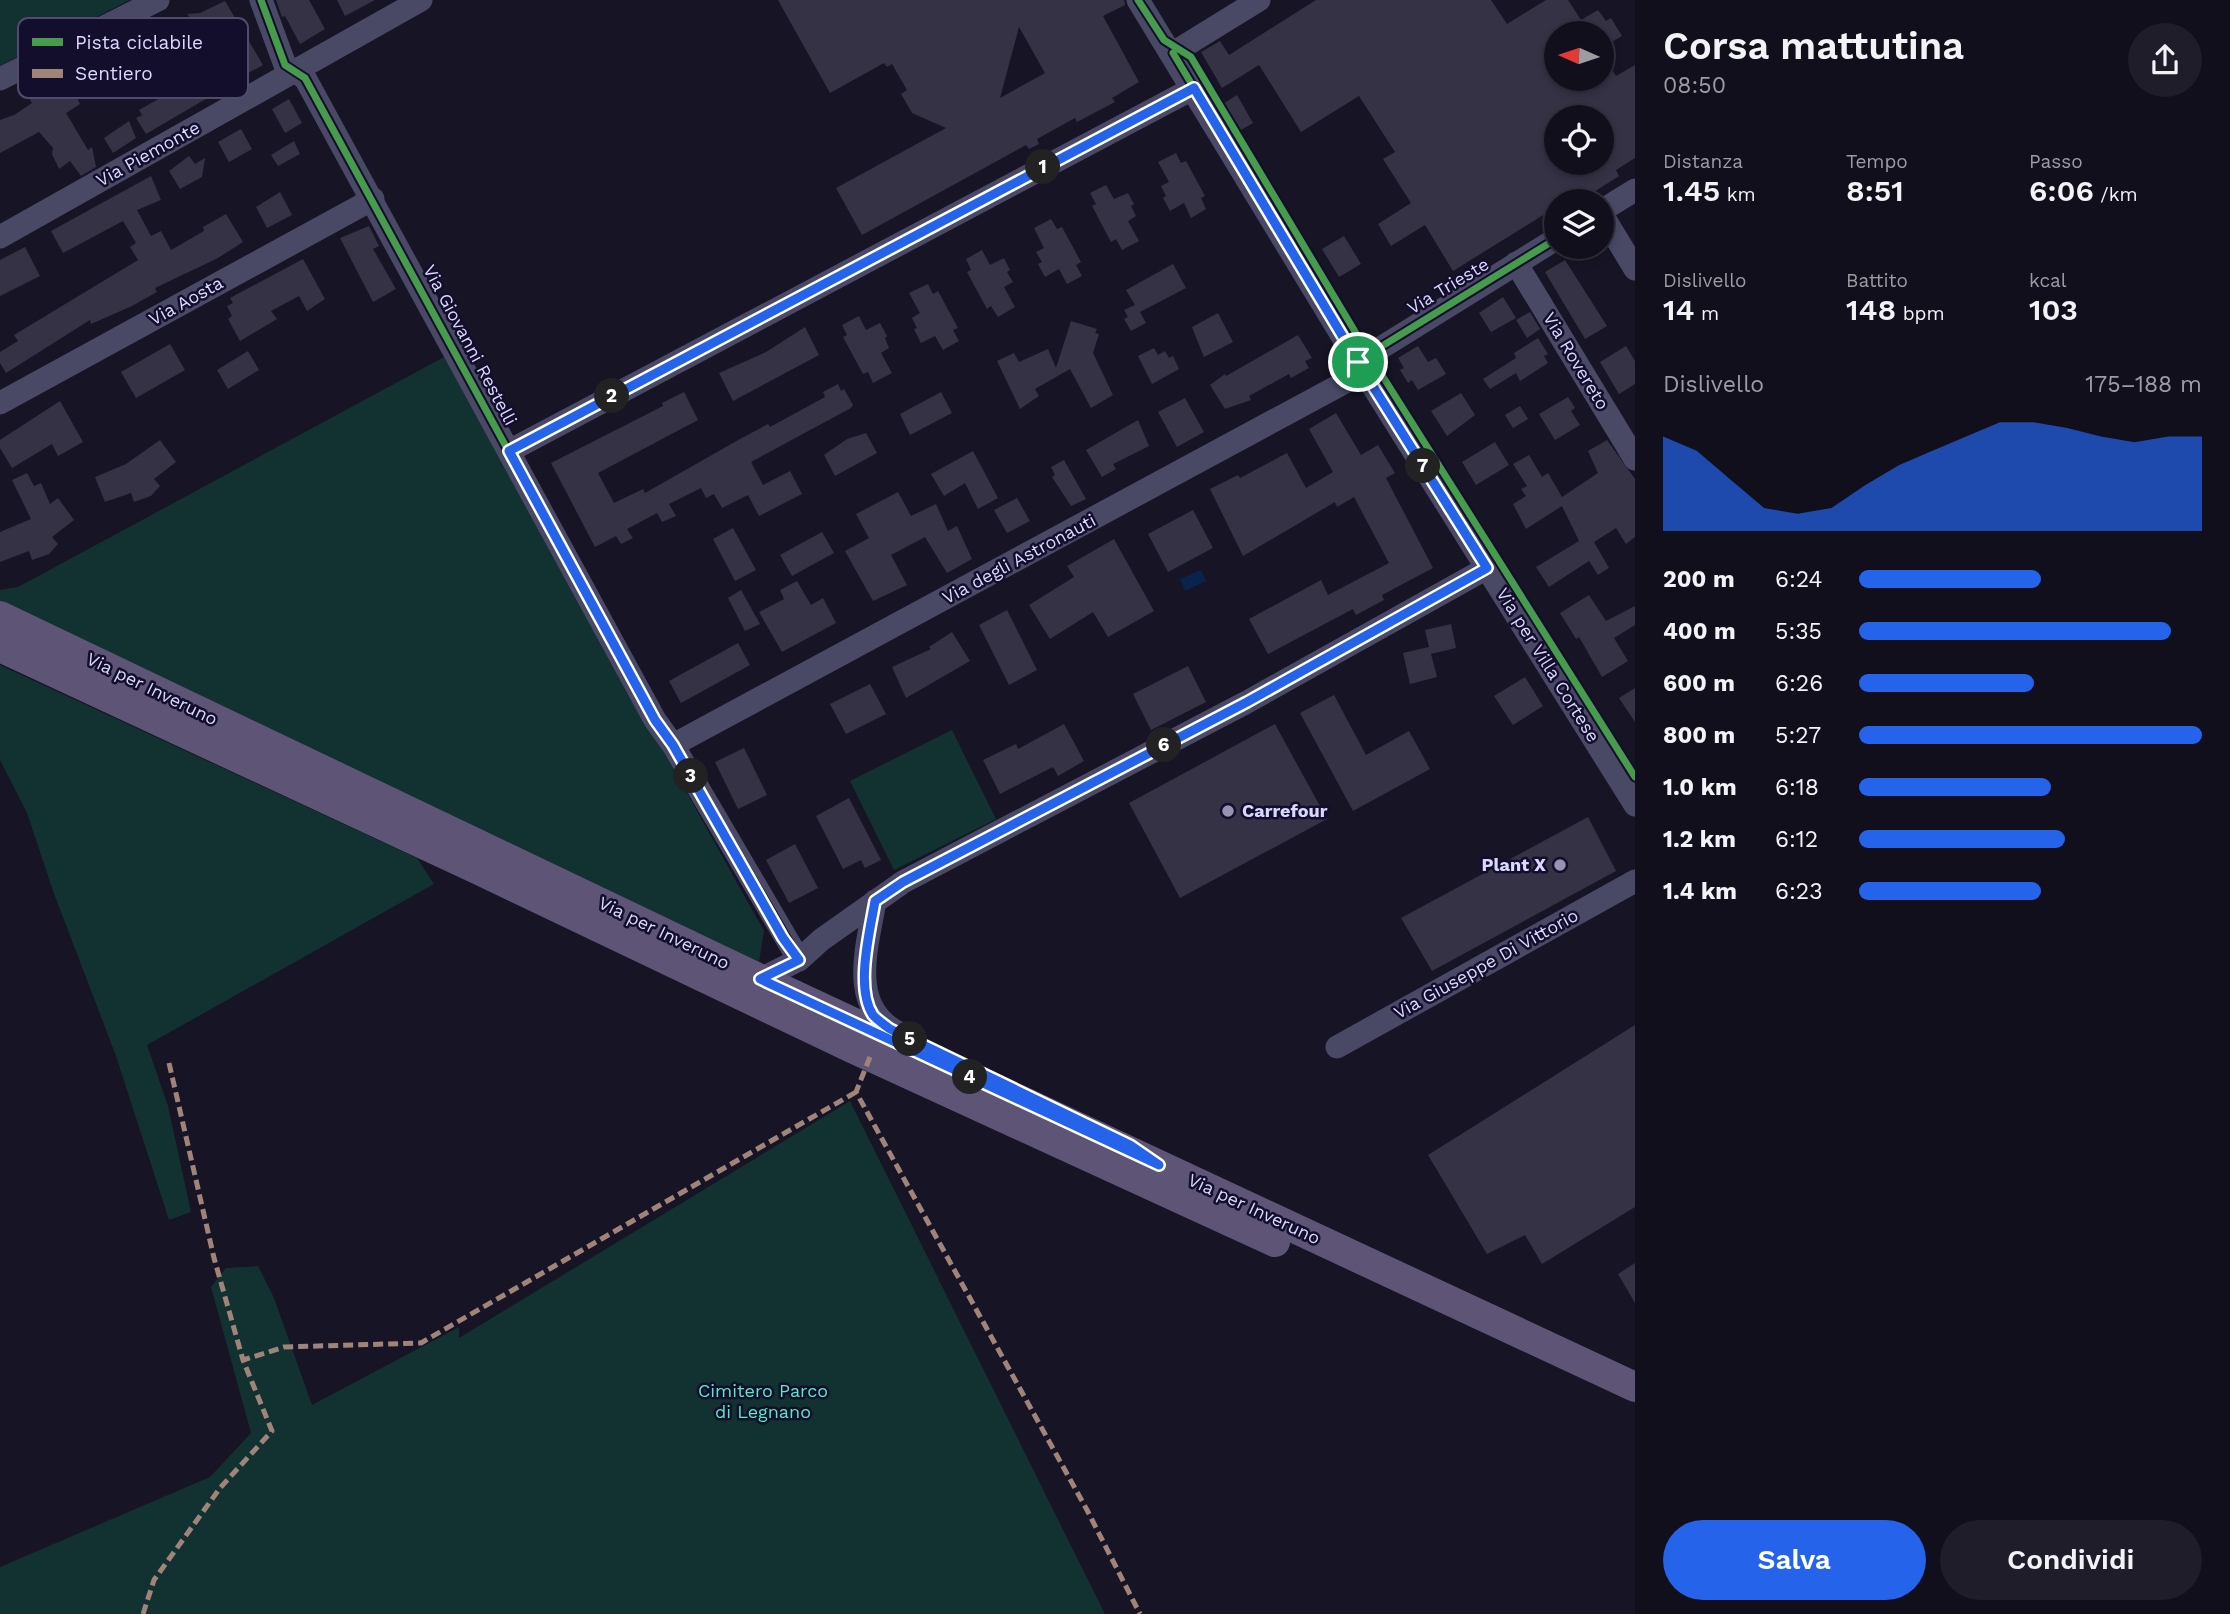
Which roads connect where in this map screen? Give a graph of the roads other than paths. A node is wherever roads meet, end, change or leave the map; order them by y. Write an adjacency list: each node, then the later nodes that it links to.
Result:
1 (158, 0): 6 (street)
2 (261, 0): 9 (street, Via Giovanni Restelli)
3 (421, 0): 9 (street, Via Piemonte)
4 (1138, 0): 7 (street, Via per Villa Cortese)
5 (1259, 0): 7 (street)
6 (122, 18)
7 (1173, 53): 11 (street, Via per Villa Cortese)
8 (18, 70): 10 (street)
9 (295, 71): 12 (street, Via Piemonte); 15 (street, Via Giovanni Restelli)
10 (0, 79)
11 (1194, 88): 22 (street, Via per Villa Cortese); 24 (street)
12 (248, 97)
13 (247, 98): 18 (street, Via Piemonte)
14 (1635, 190): 16 (street)
15 (373, 199): 23 (street, Via Aosta); 24 (street, Via Giovanni Restelli)
16 (1614, 204)
17 (1614, 234): 21 (street)
18 (0, 237)
19 (1544, 246): 20 (street, Via Trieste)
20 (1516, 263): 22 (street, Via Trieste); 25 (street, Via Rovereto)
21 (1635, 269)
22 (1364, 372): 26 (street, Via per Villa Cortese); 29 (street, Via degli Astronauti)
23 (0, 403)
24 (509, 451): 29 (street, Via Giovanni Restelli)
25 (1635, 459)
26 (1487, 568): 30 (street, Via per Villa Cortese); 32 (street)
27 (0, 616): 34 (main road, Via per Inveruno)
28 (0, 647): 38 (main road, Via per Inveruno)
29 (673, 745): 33 (street, Via Giovanni Restelli)
30 (1635, 805)
31 (1635, 881): 35 (street, Via Giuseppe Di Vittorio)
32 (875, 901): 33 (street); 36 (street)
33 (799, 960): 34 (street)
34 (760, 979): 36 (main road, Via per Inveruno)
35 (1337, 1047)
36 (1159, 1165): 37 (main road, Via per Inveruno)
37 (1635, 1387)
38 (1635, 1406)

